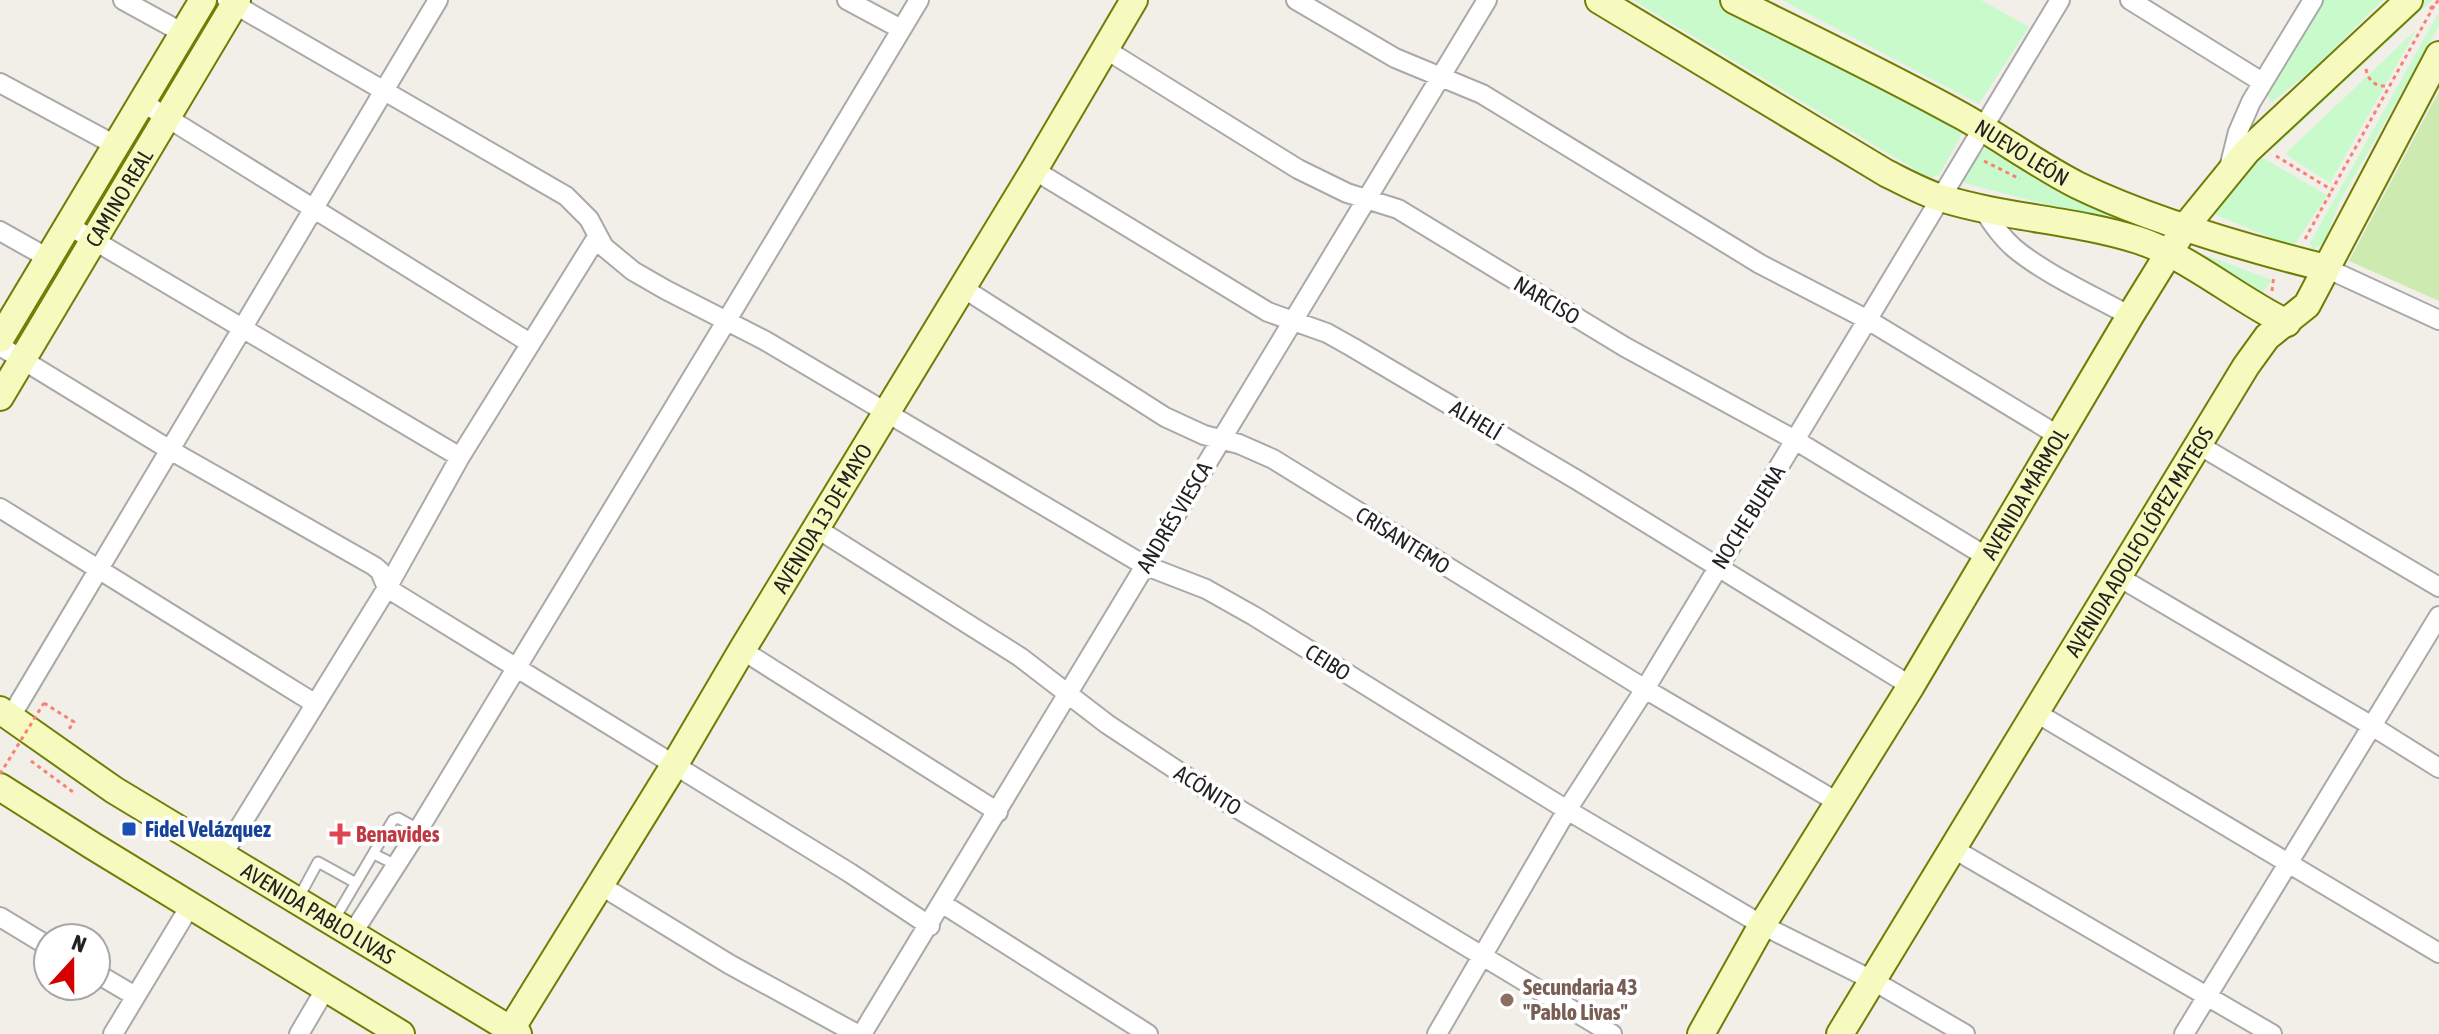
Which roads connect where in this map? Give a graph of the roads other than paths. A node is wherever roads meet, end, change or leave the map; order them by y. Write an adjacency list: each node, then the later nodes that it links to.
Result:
1 (123, 0): 17 (street)
2 (203, 0): 17 (street, CAMINO REAL)
3 (438, 0): 23 (street)
4 (847, 0): 16 (street)
5 (919, 0): 16 (street)
6 (1134, 0): 18 (street, AVENIDA 13 DE MAYO)
7 (1296, 0): 20 (street)
8 (1487, 0): 20 (street, ANDRÉS VIESCA)
9 (1599, 0): 30 (street, NUEVO LEÓN)
10 (1734, 0): 26 (street, NUEVO LEÓN)
11 (2060, 0): 26 (street, NOCHE BUENA)
12 (2130, 0): 21 (street)
13 (2313, 0): 21 (street)
14 (233, 2): 23 (street, CEIBO); 25 (street, CAMINO REAL)
15 (2416, 8): 29 (street, AVENIDA MÁRMOL)
16 (901, 29): 44 (street)
17 (183, 33): 24 (street, CAMINO REAL)
18 (1105, 49): 28 (street, AVENIDA 13 DE MAYO); 31 (street, NARCISO)
19 (2439, 55): 41 (street, AVENIDA ADOLFO LÓPEZ MATEOS)
20 (1438, 77): 31 (street, ANDRÉS VIESCA); 45 (street)
21 (2262, 82): 29 (street)
22 (0, 83): 27 (street)
23 (385, 92): 33 (street); 37 (street, CEIBO)
24 (142, 102): 25 (street); 27 (street, CAMINO REAL)
25 (166, 117): 33 (street); 38 (street, CAMINO REAL)
26 (1983, 128): 30 (street, NOCHE BUENA); 35 (street, NUEVO LEÓN)
27 (115, 145): 34 (street, CAMINO REAL)
28 (1034, 170): 42 (street, AVENIDA 13 DE MAYO); 47 (street, ALHELÍ)
29 (2228, 172): 35 (street, AVENIDA MÁRMOL)
30 (1941, 198): 32 (street, NUEVO LEÓN); 45 (street, NOCHE BUENA)
31 (1366, 200): 47 (street, ANDRÉS VIESCA); 58 (street, NARCISO)
32 (1982, 208): 39 (street, NUEVO LEÓN); 43 (street)
33 (313, 209): 49 (street); 51 (street)
34 (68, 225): 38 (street); 40 (street, CAMINO REAL)
35 (2185, 227): 39 (street, AVENIDA MÁRMOL); 41 (street, NUEVO LEÓN)
36 (0, 231): 40 (street)
37 (597, 237): 44 (street, CEIBO); 51 (street)
38 (93, 240): 49 (street); 53 (street, CAMINO REAL)
39 (2168, 253): 43 (street, AVENIDA MÁRMOL); 48 (street, NUEVO LEÓN)
40 (48, 258): 50 (street, CAMINO REAL)
41 (2326, 268): 46 (street); 48 (street, AVENIDA ADOLFO LÓPEZ MATEOS)
42 (963, 288): 55 (street, AVENIDA 13 DE MAYO); 57 (street, CRISANTEMO)
43 (2130, 316): 56 (street, AVENIDA MÁRMOL)
44 (727, 320): 55 (street, CEIBO); 73 (street)
45 (1868, 320): 56 (street); 58 (street, NOCHE BUENA)
46 (2439, 320)
47 (1292, 322): 57 (street, ANDRÉS VIESCA); 66 (street, ALHELÍ)
48 (2287, 323): 59 (street, AVENIDA ADOLFO LÓPEZ MATEOS)
49 (242, 328): 60 (street); 61 (street)
50 (0, 339)
51 (530, 343): 61 (street)
52 (0, 346): 53 (street)
53 (23, 359): 54 (street, CAMINO REAL); 60 (street)
54 (0, 397)
55 (886, 412): 63 (street, AVENIDA 13 DE MAYO); 65 (street, CEIBO)
56 (2059, 436): 64 (street, AVENIDA MÁRMOL)
57 (1221, 439): 65 (street, ANDRÉS VIESCA); 75 (street, CRISANTEMO)
58 (1795, 440): 64 (street, NARCISO); 66 (street, NOCHE BUENA)
59 (2197, 444): 68 (street, AVENIDA ADOLFO LÓPEZ MATEOS); 69 (street)
60 (170, 450): 67 (street); 70 (street)
61 (460, 457): 70 (street)
62 (0, 508): 67 (street)
63 (816, 528): 72 (street, AVENIDA 13 DE MAYO); 76 (street, ACÓNITO)
64 (1987, 557): 74 (street, AVENIDA MÁRMOL)
65 (1144, 565): 76 (street, ANDRÉS VIESCA); 85 (street, CEIBO)
66 (1718, 566): 74 (street, ALHELÍ); 75 (street, NOCHE BUENA)
67 (97, 570): 77 (street); 79 (street)
68 (2117, 576): 78 (street, AVENIDA ADOLFO LÓPEZ MATEOS); 80 (street)
69 (2439, 587)
70 (387, 588): 73 (street); 77 (street)
71 (2439, 616): 80 (street)
72 (742, 650): 81 (street, AVENIDA 13 DE MAYO); 86 (street)
73 (516, 667): 81 (street); 87 (street)
74 (1911, 686): 84 (street, AVENIDA MÁRMOL)
75 (1645, 689): 84 (street, CRISANTEMO); 85 (street, NOCHE BUENA)
76 (1070, 694): 86 (street, ANDRÉS VIESCA); 104 (street, ACÓNITO)
77 (314, 703): 89 (street)
78 (2035, 712): 88 (street, AVENIDA ADOLFO LÓPEZ MATEOS); 91 (street)
79 (5, 714): 89 (street, AVENIDA PABLO LIVAS)
80 (2372, 726): 82 (street); 91 (street)
81 (675, 764): 94 (street, AVENIDA 13 DE MAYO); 100 (street)
82 (2439, 768)
83 (0, 787): 97 (street)
84 (1839, 803): 99 (street, AVENIDA MÁRMOL)
85 (1567, 810): 99 (street, CEIBO); 104 (street, NOCHE BUENA)
86 (998, 812): 96 (street, ANDRÉS VIESCA)
87 (418, 829): 90 (lane); 92 (street)
88 (1952, 848): 105 (street, AVENIDA ADOLFO LÓPEZ MATEOS); 108 (street)
89 (223, 854): 95 (street, AVENIDA PABLO LIVAS)
90 (374, 854): 92 (lane); 93 (lane)
91 (2288, 862): 103 (street); 108 (street)
92 (396, 865): 101 (street)
93 (356, 883): 95 (lane); 101 (lane)
94 (600, 885): 110 (street, AVENIDA 13 DE MAYO); 114 (street)
95 (297, 900): 101 (street, AVENIDA PABLO LIVAS)
96 (943, 904): 100 (street, ANDRÉS VIESCA); 115 (street)
97 (190, 906): 107 (street); 109 (street)
98 (0, 917): 102 (street)
99 (1762, 925): 105 (street, CEIBO); 118 (street, AVENIDA MÁRMOL)
100 (930, 926): 114 (street, ANDRÉS VIESCA)
101 (342, 928): 110 (street, AVENIDA PABLO LIVAS)
102 (32, 936)
103 (2439, 953)
104 (1483, 958): 116 (street, NOCHE BUENA); 117 (street, ACÓNITO)
105 (1872, 980): 119 (street, AVENIDA ADOLFO LÓPEZ MATEOS); 120 (street, CEIBO)
106 (112, 982): 109 (street)
107 (326, 988): 112 (street); 113 (street)
108 (2208, 995): 121 (street); 122 (street)
109 (135, 996): 111 (street)
110 (512, 1033)
111 (113, 1034)
112 (299, 1034)
113 (401, 1034)
114 (860, 1034)
115 (1148, 1034)
116 (1437, 1034)
117 (1612, 1034)
118 (1701, 1034)
119 (1840, 1034)
120 (1965, 1034)
121 (2184, 1034)
122 (2272, 1034)

